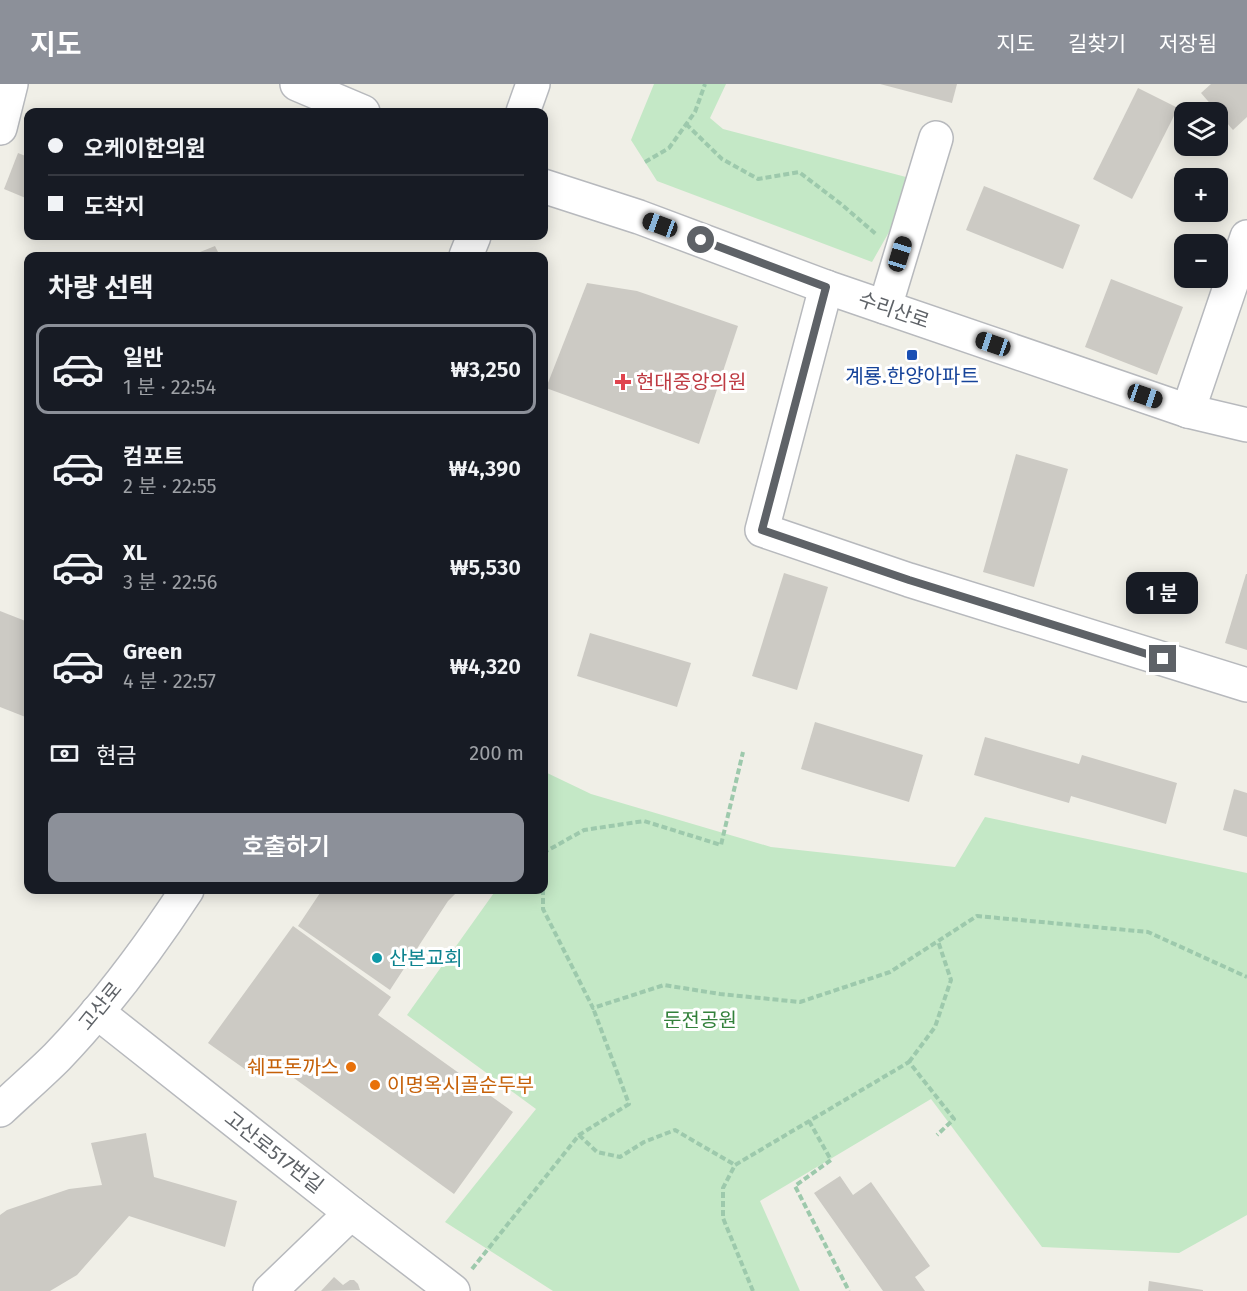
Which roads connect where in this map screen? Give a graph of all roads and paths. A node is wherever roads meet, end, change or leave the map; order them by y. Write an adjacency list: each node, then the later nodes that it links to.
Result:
1 (11, 84): 8 (street)
2 (297, 84): 5 (street)
3 (533, 84): 6 (street)
4 (705, 84): 7 (path)
5 (354, 108)
6 (524, 108)
7 (686, 124): 10 (path); 13 (path)
8 (0, 128)
9 (936, 138): 13 (street)
10 (645, 162)
11 (548, 188): 14 (street, 수리산로)
12 (1247, 237): 16 (street)
13 (900, 254): 15 (street)
14 (826, 287): 15 (street, 수리산로); 18 (street)
15 (885, 307): 16 (street, 수리산로)
16 (1188, 411): 17 (street, 수리산로)
17 (1247, 425)
18 (1247, 685)
19 (743, 753): 20 (path)
20 (548, 849)
21 (184, 894): 26 (street, 고산로)
22 (543, 894): 25 (path)
23 (938, 941): 24 (path); 25 (path); 27 (path)
24 (1247, 976)
25 (594, 1008): 30 (path)
26 (97, 1012): 28 (street, 고산로); 33 (street, 고산로517번길)
27 (909, 1062): 29 (path); 31 (path)
28 (0, 1110)
29 (809, 1121): 32 (path); 37 (path)
30 (579, 1135): 32 (path); 34 (path)
31 (937, 1135)
32 (735, 1165): 36 (path)
33 (351, 1213): 34 (street, 고산로517번길); 35 (street)
34 (461, 1282)
35 (270, 1291)
36 (753, 1291)
37 (849, 1291)

